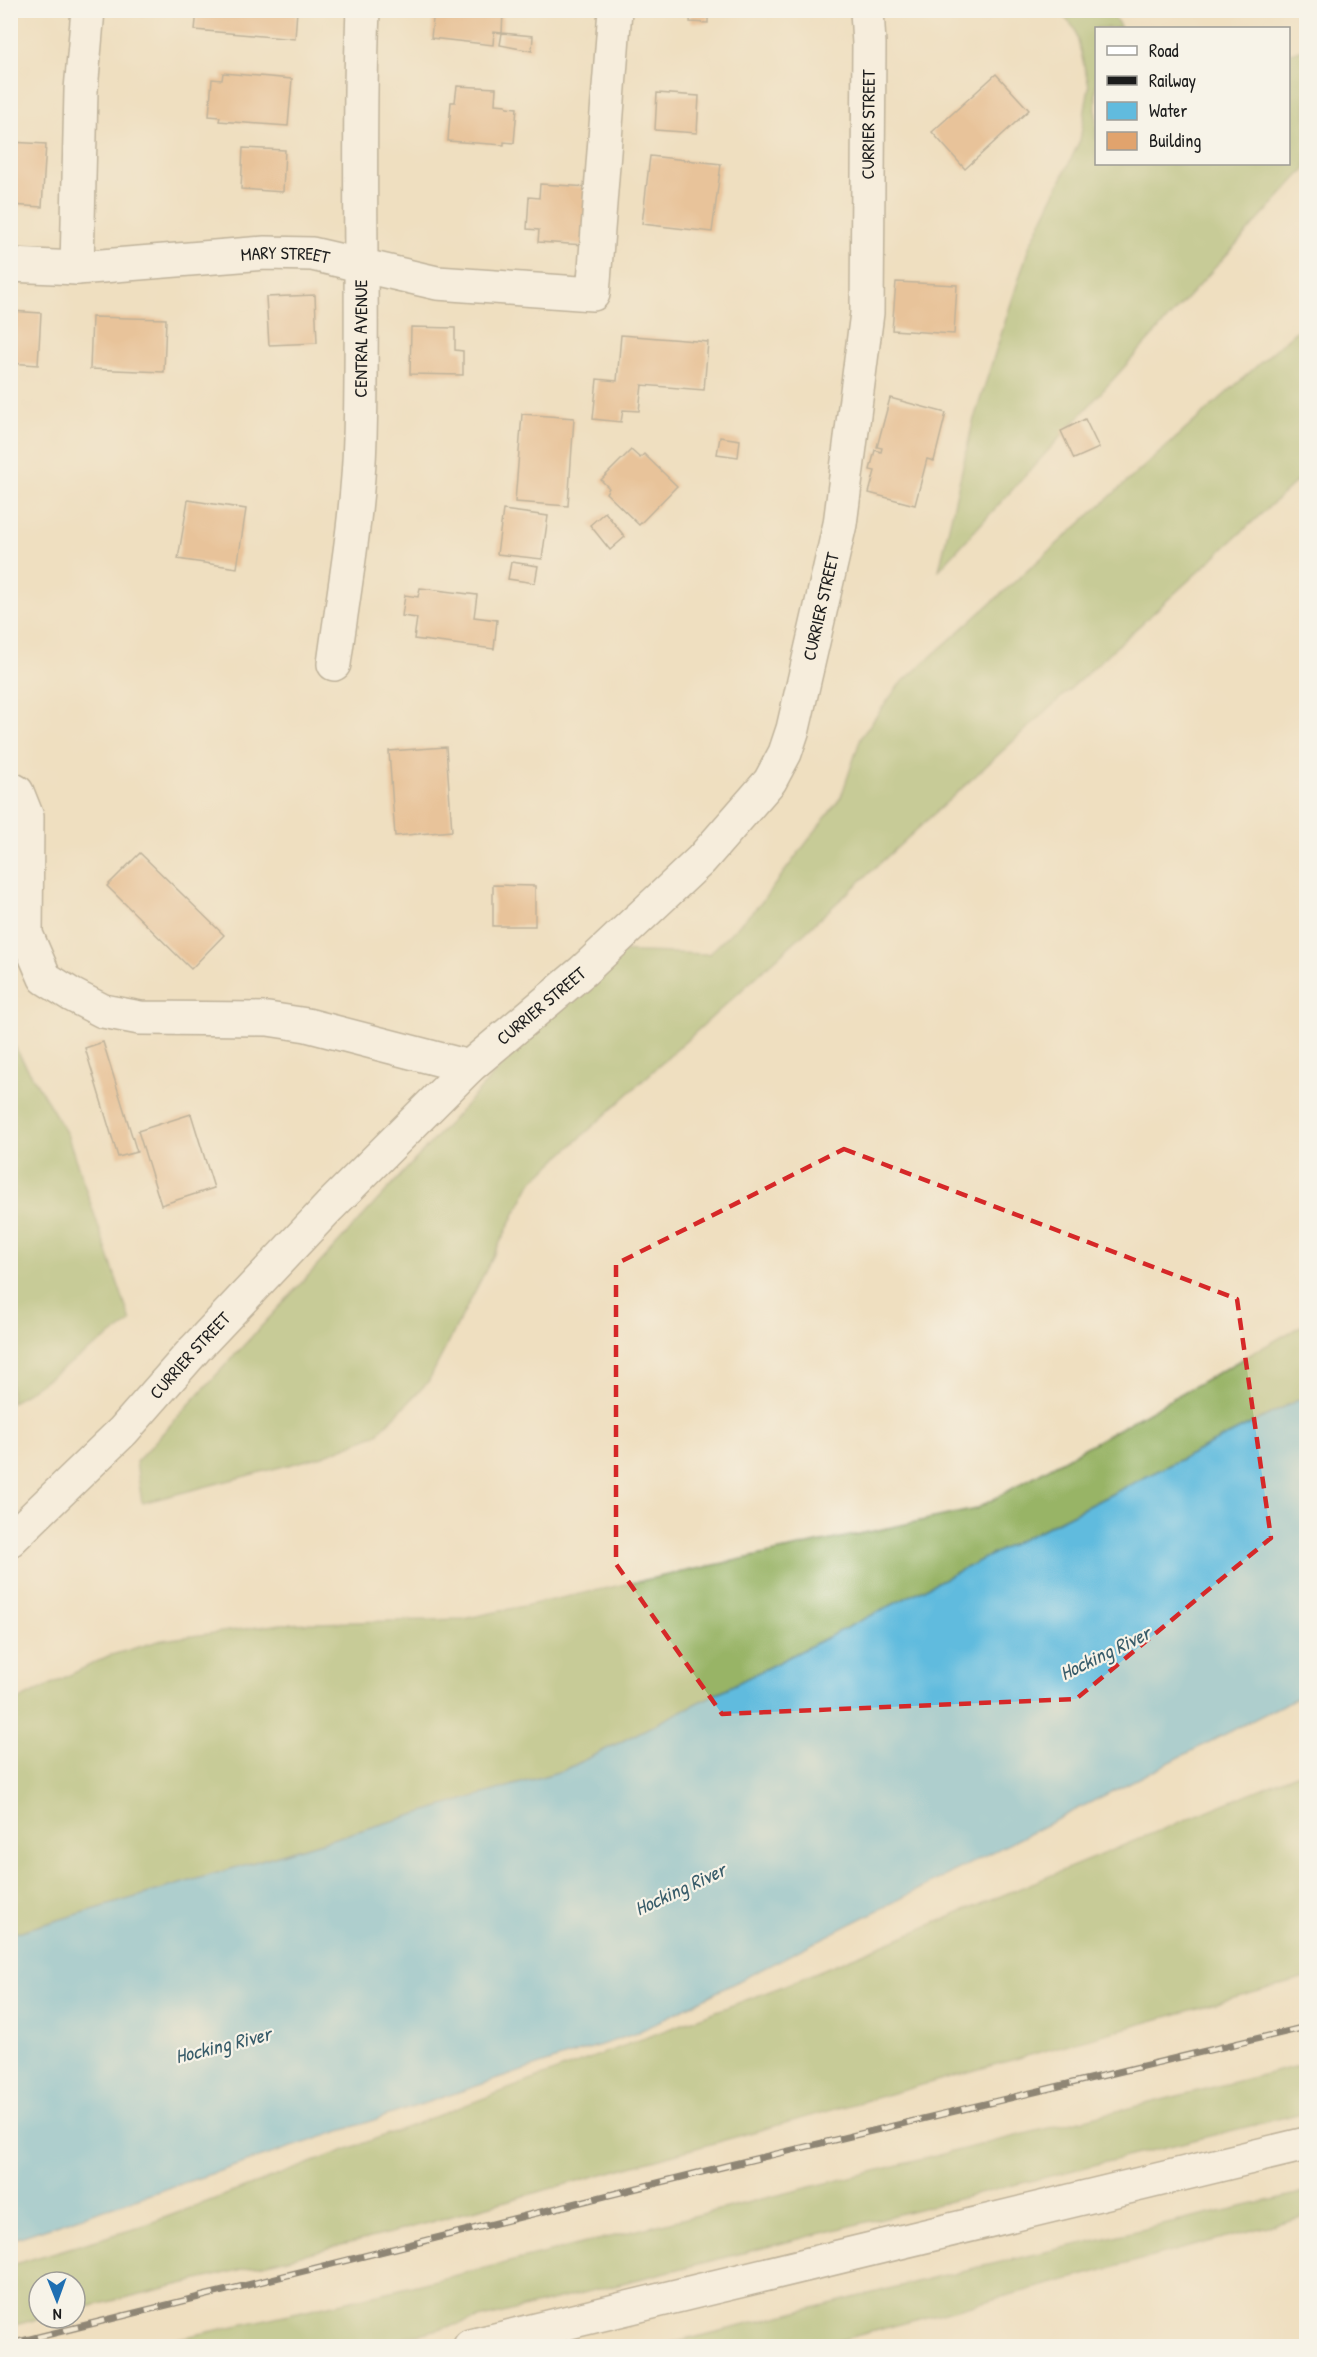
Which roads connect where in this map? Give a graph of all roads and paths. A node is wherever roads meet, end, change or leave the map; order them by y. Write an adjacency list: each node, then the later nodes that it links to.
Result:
1 (88, 10): 7 (street)
2 (363, 10): 5 (street, CENTRAL AVENUE)
3 (615, 10): 5 (street, MARY STREET)
4 (867, 10): 10 (street, CURRIER STREET)
5 (361, 264): 7 (street, MARY STREET); 8 (street, CENTRAL AVENUE)
6 (10, 265): 7 (street, MARY STREET)
7 (77, 268)
8 (334, 664)
9 (10, 788): 10 (street)
10 (469, 1067): 11 (street, CURRIER STREET)
11 (10, 1540)
12 (1306, 2144): 13 (street)
13 (470, 2346)

